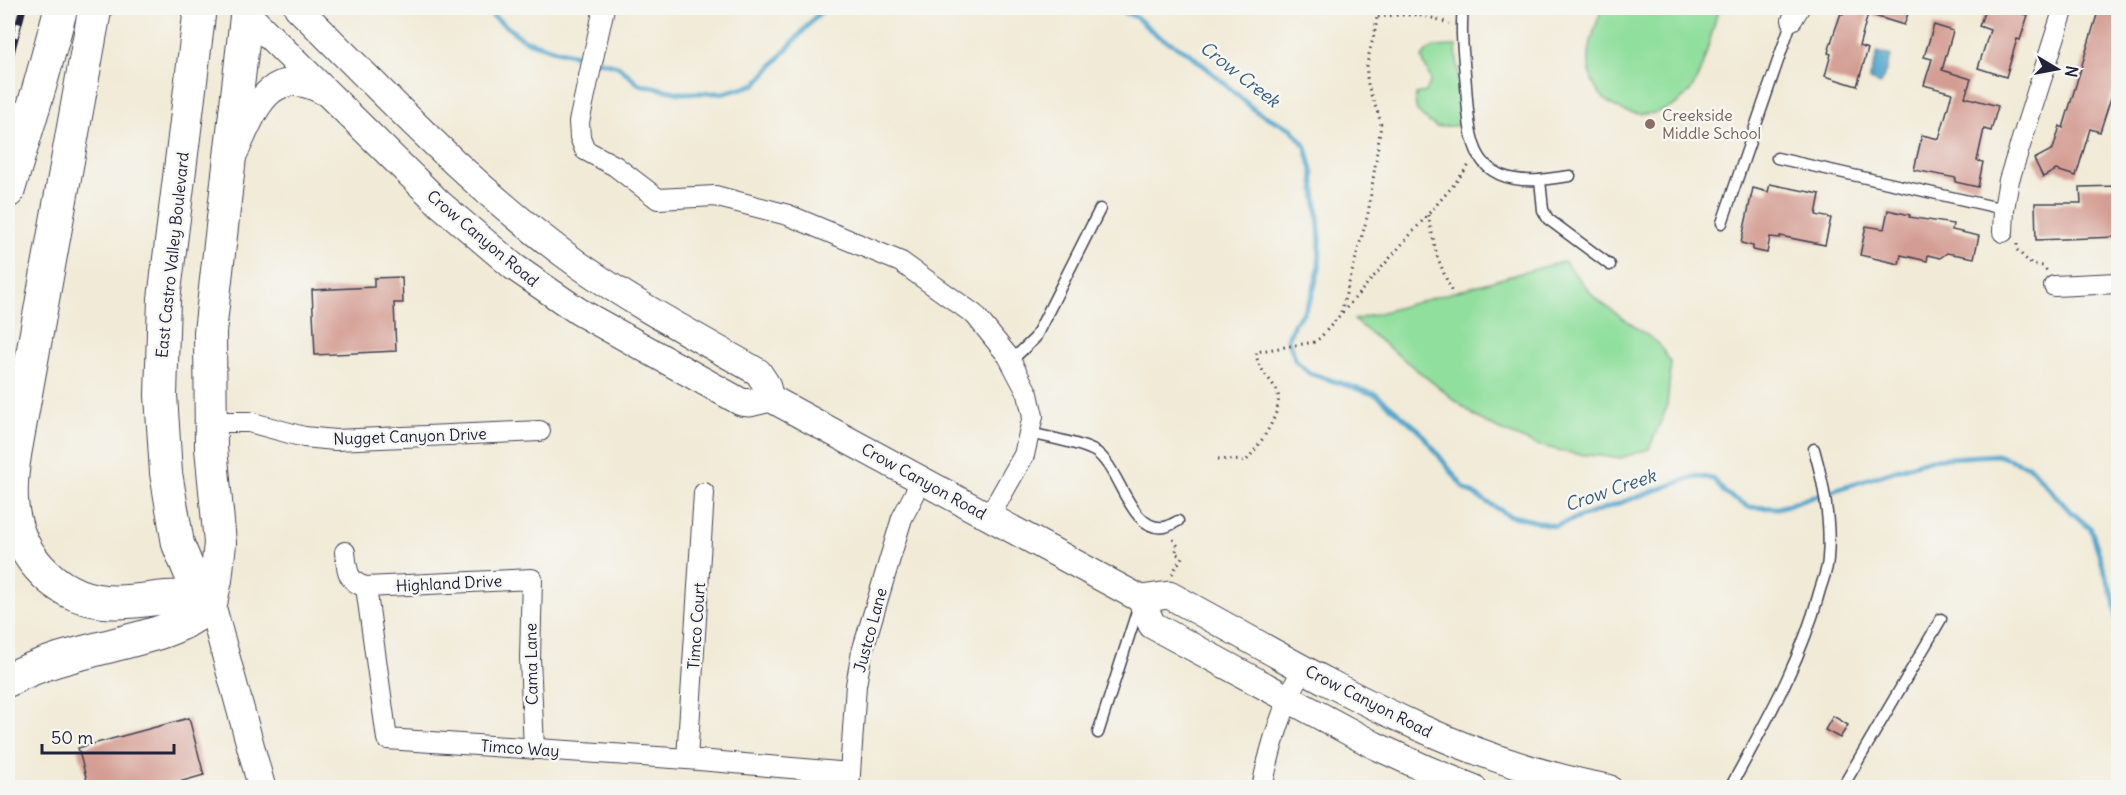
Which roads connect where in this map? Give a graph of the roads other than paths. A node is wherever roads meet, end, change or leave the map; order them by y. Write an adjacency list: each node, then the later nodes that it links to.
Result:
1 (61, 8): 15 (highway)
2 (95, 8): 36 (highway)
3 (200, 8): 36 (main road, East Castro Valley Boulevard)
4 (298, 8): 23 (main road)
5 (604, 8): 22 (street)
6 (1463, 8): 14 (lane)
7 (2064, 8): 17 (street)
8 (245, 9): 10 (main road, Crow Canyon Road); 12 (main road, East Castro Valley Boulevard)
9 (1796, 14): 18 (lane)
10 (327, 93): 12 (main road); 23 (main road, Crow Canyon Road)
11 (1777, 158): 17 (lane)
12 (228, 165): 24 (main road, East Castro Valley Boulevard)
13 (1570, 176): 14 (lane)
14 (1540, 180): 19 (lane)
15 (8, 190)
16 (1100, 209): 22 (lane)
17 (2003, 222)
18 (1722, 223)
19 (1610, 266)
20 (2118, 283): 21 (street)
21 (2057, 286)
22 (1011, 361): 26 (street)
23 (770, 398): 28 (main road, Crow Canyon Road)
24 (210, 422): 25 (street, Nugget Canyon Drive); 36 (main road, East Castro Valley Boulevard)
25 (540, 431)
26 (1029, 433): 30 (street); 31 (lane)
27 (1814, 449): 50 (lane)
28 (922, 480): 30 (main road, Crow Canyon Road); 44 (street, Justco Lane)
29 (704, 493): 43 (street, Timco Court)
30 (989, 517): 35 (main road, Crow Canyon Road)
31 (1178, 521)
32 (345, 552): 34 (street)
33 (532, 579): 34 (street, Highland Drive); 42 (street, Cama Lane)
34 (366, 587): 42 (street, Timco Way)
35 (1150, 598): 38 (main road, Crow Canyon Road); 40 (main road); 41 (lane)
36 (211, 602): 39 (highway); 47 (main road, East Castro Valley Boulevard)
37 (1941, 619): 51 (lane)
38 (1303, 667): 40 (street); 45 (main road, Crow Canyon Road)
39 (8, 680)
40 (1288, 698): 46 (main road); 48 (street)
41 (1098, 733)
42 (534, 749): 43 (street, Timco Way)
43 (687, 759): 44 (street, Timco Way)
44 (850, 780)
45 (1575, 785): 49 (main road, Crow Canyon Road)
46 (1468, 787)
47 (262, 788)
48 (1262, 788)
49 (1608, 788)
50 (1730, 788)
51 (1842, 788)

